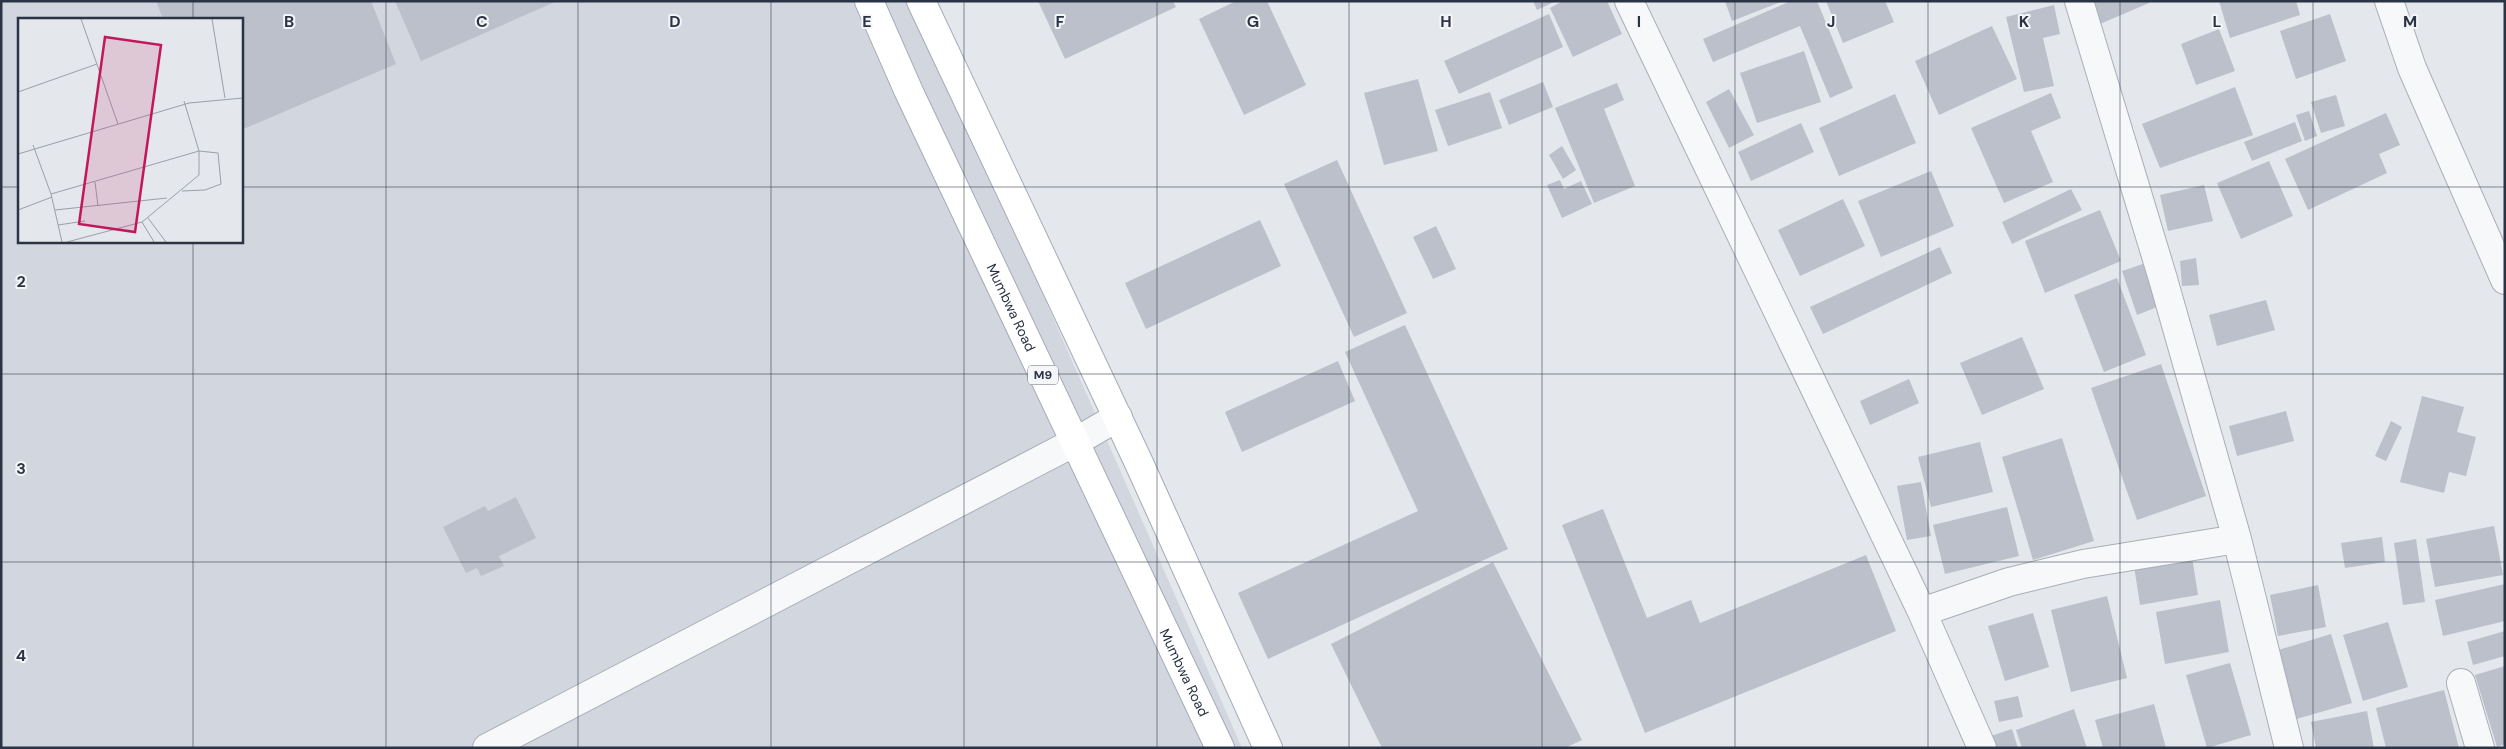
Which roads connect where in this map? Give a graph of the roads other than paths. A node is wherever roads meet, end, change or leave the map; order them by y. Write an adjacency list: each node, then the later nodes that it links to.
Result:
1 (869, 1): 8 (main road, Mumbwa Road / M9)
2 (921, 1): 7 (main road)
3 (1629, 1): 10 (street)
4 (2079, 1): 9 (street)
5 (2389, 1): 6 (street)
6 (2505, 280)
7 (1118, 417): 8 (street); 14 (main road)
8 (1075, 442): 12 (street); 13 (main road, Mumbwa Road / M9)
9 (2237, 539): 10 (street); 16 (street)
10 (1922, 612): 15 (street)
11 (2461, 683): 17 (street)
12 (487, 748)
13 (1220, 748)
14 (1268, 748)
15 (1982, 748)
16 (2289, 748)
17 (2480, 748)

